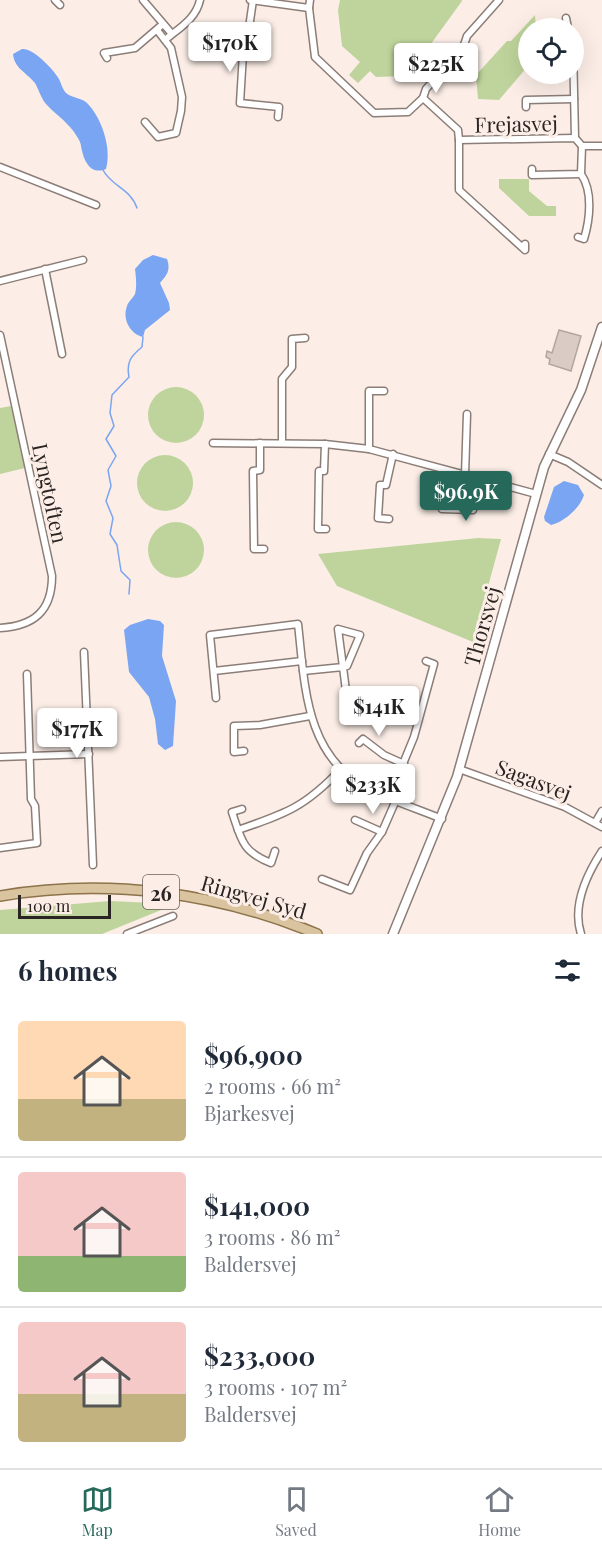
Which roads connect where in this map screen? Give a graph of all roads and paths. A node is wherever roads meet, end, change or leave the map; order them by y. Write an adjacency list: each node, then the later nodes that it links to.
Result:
1 (143, 0): 8 (street)
2 (200, 0): 10 (street)
3 (251, 0): 6 (street); 17 (street)
4 (310, 0): 7 (street)
5 (498, 0): 14 (street)
6 (263, 1): 7 (street)
7 (309, 8): 14 (street)
8 (163, 24): 9 (street); 10 (street)
9 (156, 30): 11 (street); 12 (street)
10 (172, 34): 11 (street)
11 (165, 40): 18 (street)
12 (107, 58)
13 (574, 84): 15 (street, Frejasvej)
14 (423, 98): 20 (street, Frejasvej)
15 (574, 99): 16 (street, Frejasvej); 19 (street, Frejasvej)
16 (526, 107)
17 (278, 117)
18 (145, 122)
19 (575, 138): 20 (street, Frejasvej); 21 (street, Frejasvej)
20 (459, 140): 28 (street, Frejasvej)
21 (582, 146): 22 (street, Frejasvej); 25 (street, Frejasvej)
22 (602, 146)
23 (0, 167): 26 (street)
24 (532, 169): 25 (street)
25 (581, 174): 27 (street, Frejasvej)
26 (96, 205)
27 (578, 237)
28 (525, 244)
29 (83, 260): 30 (street)
30 (45, 270): 31 (street); 35 (street)
31 (0, 281)
32 (602, 327): 44 (street, Thorsvej)
33 (0, 335): 53 (street, Lyngtoften)
34 (305, 338): 40 (street)
35 (63, 354)
36 (384, 391): 42 (street)
37 (467, 414): 45 (street)
38 (213, 443): 39 (street)
39 (260, 443): 40 (street); 52 (street)
40 (282, 443): 41 (street)
41 (325, 444): 42 (street); 51 (street)
42 (369, 449): 43 (street)
43 (393, 454): 45 (street); 50 (street)
44 (549, 454): 47 (street); 48 (street, Thorsvej)
45 (465, 475): 46 (street)
46 (481, 479): 48 (street); 49 (street)
47 (602, 485)
48 (536, 494): 71 (street, Thorsvej)
49 (442, 498)
50 (389, 519)
51 (326, 529)
52 (264, 549)
53 (0, 628)
54 (84, 652): 66 (street)
55 (302, 661): 58 (street); 58 (street); 59 (street)
56 (426, 661): 69 (street)
57 (343, 667): 57 (street); 59 (street); 61 (street)
58 (214, 671): 62 (street)
59 (303, 671): 63 (street)
60 (27, 674): 67 (street)
61 (346, 691)
62 (216, 698)
63 (310, 716): 65 (street); 70 (street)
64 (358, 743): 69 (street)
65 (244, 751)
66 (89, 754): 67 (street); 83 (street)
67 (31, 756): 68 (street); 80 (street)
68 (0, 758)
69 (404, 764): 72 (street)
70 (341, 769): 72 (street); 78 (street)
71 (459, 769): 75 (street, Thorsvej); 77 (street, Sagasvej)
72 (392, 799): 75 (street); 79 (street)
73 (242, 809): 78 (street)
74 (602, 811): 77 (street, Sagasvej)
75 (442, 819): 89 (street, Thorsvej)
76 (355, 820): 79 (street)
77 (599, 825)
78 (238, 830): 81 (street)
79 (382, 832): 84 (street)
80 (0, 848)
81 (274, 851)
82 (602, 851): 90 (street)
83 (93, 865)
84 (322, 879)
85 (0, 896): 88 (main road, Ringvej Syd / 26)
86 (173, 916): 87 (street)
87 (127, 934)
88 (318, 934)
89 (393, 934)
90 (581, 934)

